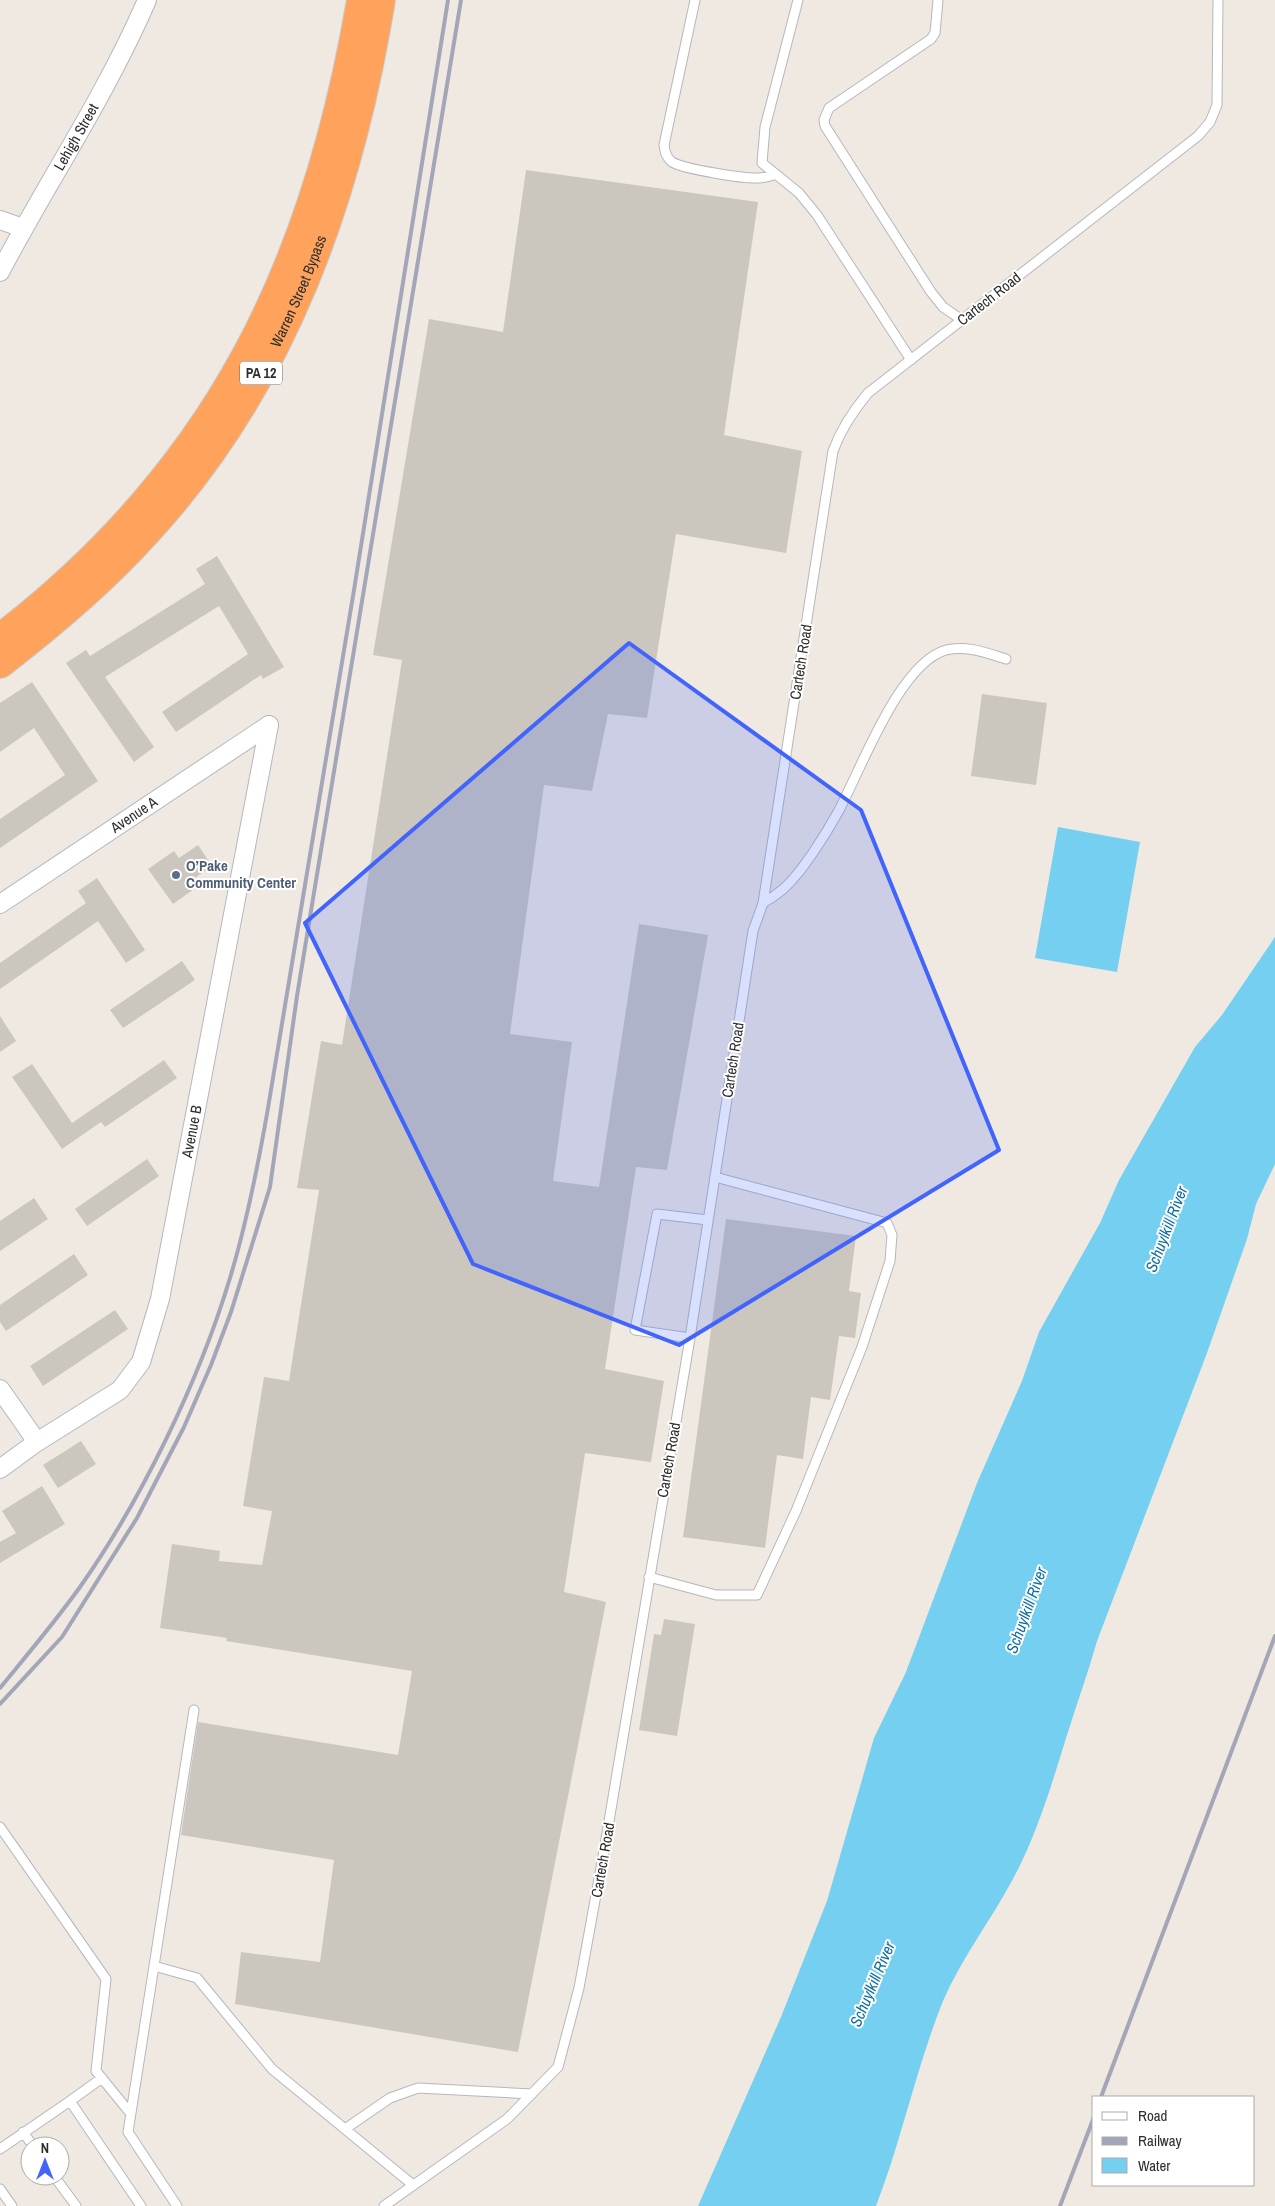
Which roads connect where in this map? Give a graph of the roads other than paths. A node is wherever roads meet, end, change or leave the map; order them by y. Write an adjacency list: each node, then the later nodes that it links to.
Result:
1 (147, 0): 10 (street, Lehigh Street)
2 (360, 0): 14 (highway, Warren Street Bypass / PA 12)
3 (382, 0): 16 (highway, Warren Street Bypass / PA 12)
4 (695, 0): 8 (lane)
5 (798, 0): 8 (lane)
6 (938, 0): 12 (lane)
7 (1218, 0): 12 (lane, Cartech Road)
8 (774, 175): 13 (lane)
9 (0, 220): 10 (street)
10 (23, 228): 11 (street, Lehigh Street)
11 (0, 272)
12 (962, 320): 13 (lane, Cartech Road)
13 (911, 360): 18 (lane, Cartech Road)
14 (0, 638)
15 (1006, 659): 18 (lane)
16 (0, 664)
17 (269, 725): 19 (street, Avenue A); 24 (street, Avenue B)
18 (764, 903): 20 (lane, Cartech Road)
19 (0, 904)
20 (715, 1177): 21 (lane, Cartech Road); 26 (lane)
21 (708, 1220): 22 (lane, Cartech Road); 22 (lane)
22 (690, 1338): 26 (lane, Cartech Road)
23 (0, 1389): 24 (street)
24 (37, 1442): 25 (street, Avenue B)
25 (0, 1468)
26 (649, 1578): 31 (lane, Cartech Road)
27 (194, 1710): 29 (lane)
28 (0, 1828): 30 (lane)
29 (154, 1966): 33 (lane); 34 (lane)
30 (102, 2078): 32 (lane); 33 (lane)
31 (532, 2094): 34 (lane); 38 (lane, Cartech Road)
32 (70, 2101): 35 (lane); 43 (lane)
33 (131, 2114): 44 (lane)
34 (345, 2129): 38 (lane)
35 (23, 2132): 36 (lane); 37 (lane)
36 (26, 2136)
37 (0, 2149)
38 (413, 2185): 45 (lane, Cartech Road)
39 (61, 2186): 42 (lane)
40 (0, 2189): 41 (lane)
41 (12, 2206)
42 (76, 2206)
43 (141, 2206)
44 (178, 2206)
45 (384, 2206)

